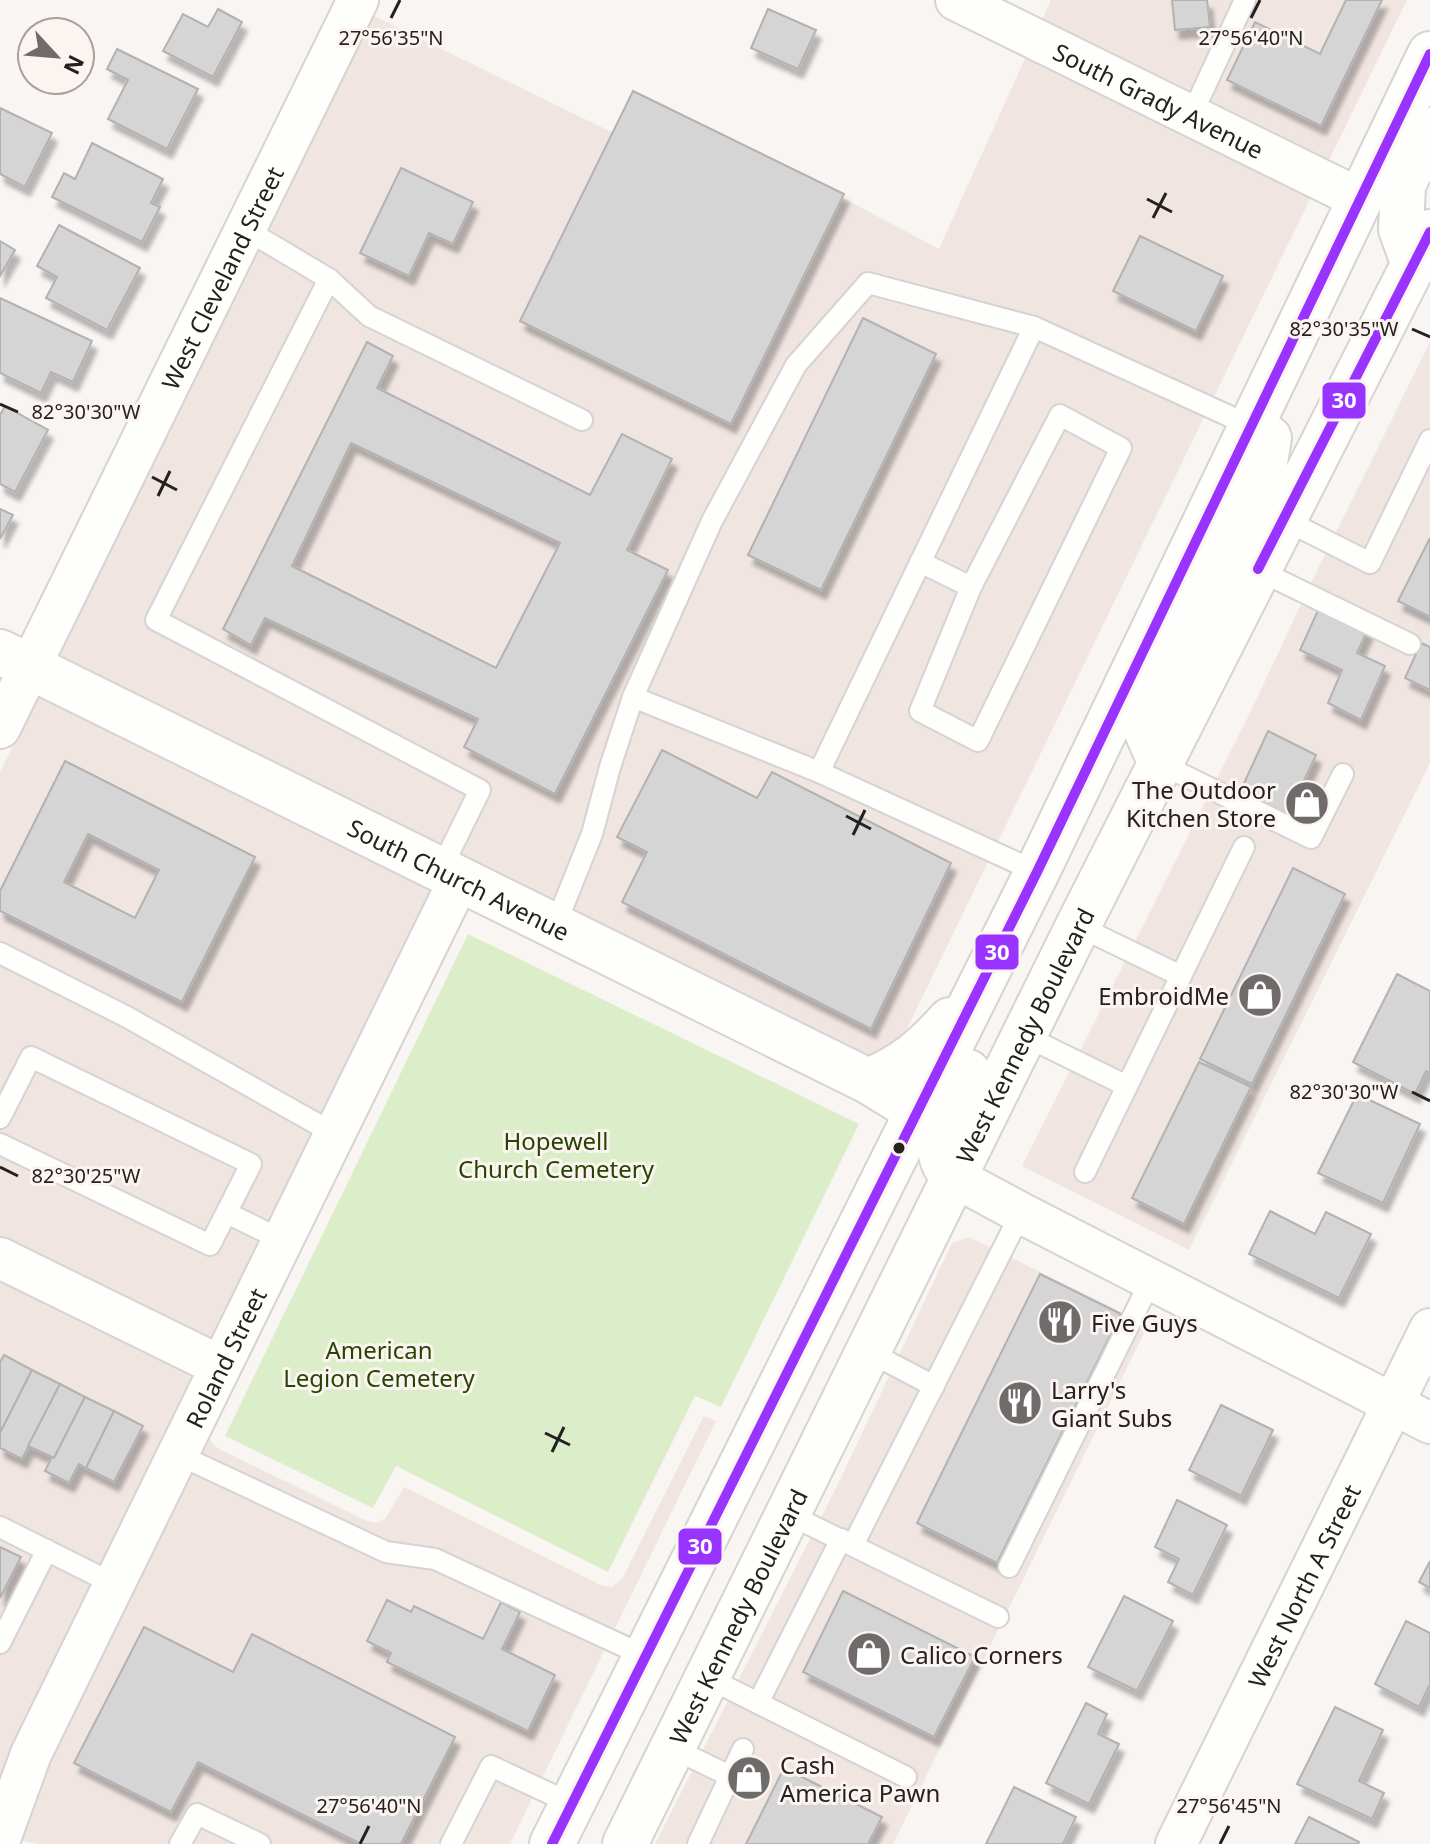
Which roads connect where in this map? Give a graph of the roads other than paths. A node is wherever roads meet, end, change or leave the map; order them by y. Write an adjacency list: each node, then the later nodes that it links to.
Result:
1 (358, 0): 8 (street, West Cleveland Street)
2 (956, 0): 5 (street, South Grady Avenue)
3 (1245, 0): 5 (lane)
4 (1430, 54): 7 (main road)
5 (1191, 116): 7 (street, South Grady Avenue)
6 (1430, 130): 9 (main road)
7 (1360, 199): 13 (main road)
8 (245, 229): 10 (lane); 20 (street, West Cleveland Street)
9 (1425, 256): 15 (main road, West Kennedy Boulevard)
10 (329, 279): 12 (lane); 29 (lane)
11 (1034, 327): 13 (lane); 16 (lane); 21 (lane)
12 (582, 420)
13 (1251, 426): 23 (main road); 26 (main road)
14 (1430, 440): 15 (lane)
15 (1283, 519): 17 (main road, West Kennedy Boulevard)
16 (920, 562): 18 (lane); 24 (lane)
17 (1258, 570): 19 (lane); 23 (main road, West Kennedy Boulevard)
18 (971, 587): 18 (lane)
19 (1410, 644)
20 (15, 660): 22 (street, West Cleveland Street); 29 (main road, South Church Avenue)
21 (633, 697): 24 (lane); 30 (lane)
22 (0, 728)
23 (1161, 764): 25 (lane); 31 (main road, West Kennedy Boulevard)
24 (819, 772): 28 (lane)
25 (1343, 774)
26 (1081, 780): 28 (main road); 43 (main road)
27 (1244, 847): 33 (lane)
28 (1037, 872): 34 (main road)
29 (451, 874): 30 (main road, South Church Avenue); 40 (street, Roland Street)
30 (555, 926): 36 (main road, South Church Avenue)
31 (1078, 926): 33 (lane); 35 (main road, West Kennedy Boulevard)
32 (0, 953): 40 (lane)
33 (1181, 976): 37 (lane)
34 (980, 985): 36 (main road); 38 (main road)
35 (1025, 1036): 37 (lane); 43 (main road, West Kennedy Boulevard)
36 (868, 1081): 38 (main road, South Church Avenue)
37 (1127, 1086): 42 (lane)
38 (917, 1111): 64 (main road)
39 (0, 1118): 44 (lane)
40 (335, 1134): 46 (street, Roland Street)
41 (0, 1144): 44 (lane)
42 (1085, 1172)
43 (956, 1178): 45 (street); 50 (main road, West Kennedy Boulevard)
44 (227, 1213): 46 (lane)
45 (1021, 1213): 48 (street); 52 (lane)
46 (282, 1240): 51 (street, Roland Street)
47 (0, 1258): 51 (street)
48 (1151, 1280): 53 (street); 60 (lane)
49 (1430, 1329): 53 (street, West North A Street)
50 (869, 1352): 52 (lane); 56 (main road, West Kennedy Boulevard)
51 (220, 1366): 55 (street, Roland Street)
52 (934, 1386): 58 (lane)
53 (1392, 1404): 54 (street); 79 (street, West North A Street)
54 (1430, 1423)
55 (177, 1454): 61 (street, Roland Street); 64 (lane)
56 (788, 1514): 58 (lane); 65 (main road, West Kennedy Boulevard)
57 (0, 1527): 59 (lane)
58 (847, 1542): 62 (lane); 66 (lane)
59 (47, 1550): 61 (lane); 63 (lane)
60 (1009, 1567)
61 (114, 1584): 72 (street, Roland Street)
62 (998, 1617)
63 (0, 1643)
64 (645, 1656): 71 (main road)
65 (706, 1677): 66 (lane); 67 (main road, West Kennedy Boulevard)
66 (758, 1703): 70 (lane)
67 (672, 1748): 69 (lane); 77 (main road, West Kennedy Boulevard)
68 (743, 1749): 69 (lane)
69 (730, 1776): 78 (lane)
70 (906, 1777)
71 (572, 1804): 75 (lane); 76 (main road)
72 (0, 1839)
73 (180, 1844): 74 (lane)
74 (260, 1844)
75 (451, 1844)
76 (552, 1844)
77 (625, 1844)
78 (698, 1844)
79 (1176, 1844)

